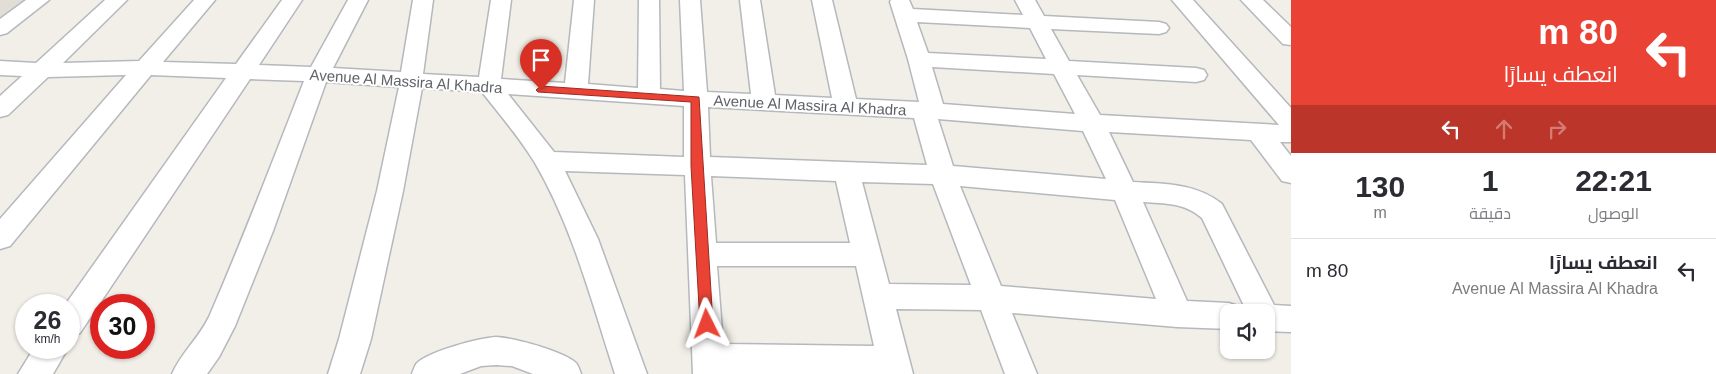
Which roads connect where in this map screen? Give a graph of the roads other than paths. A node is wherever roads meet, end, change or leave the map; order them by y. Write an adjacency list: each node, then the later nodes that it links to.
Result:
1 (39, 0): 19 (street)
2 (117, 0): 25 (street)
3 (205, 0): 24 (street)
4 (292, 0): 26 (street)
5 (358, 0): 27 (street)
6 (423, 0): 29 (street)
7 (502, 0): 30 (street)
8 (584, 0): 31 (street)
9 (649, 0): 32 (street)
10 (690, 0): 33 (street)
11 (750, 0): 34 (street)
12 (822, 0): 35 (street)
13 (1026, 0): 17 (street)
14 (1182, 0): 38 (street)
15 (1251, 0): 20 (street)
16 (902, 8): 17 (street); 21 (street)
17 (1038, 23): 18 (street); 22 (street)
18 (1160, 28)
19 (0, 29)
20 (1291, 39)
21 (919, 58): 22 (street); 37 (street)
22 (1060, 67): 28 (street); 39 (street)
23 (0, 68): 25 (street, Avenue Al Massira Al Khadra)
24 (145, 68): 25 (street, Avenue Al Massira Al Khadra); 26 (street, Avenue Al Massira Al Khadra); 48 (street)
25 (41, 70): 36 (street)
26 (241, 72): 27 (street, Avenue Al Massira Al Khadra); 54 (street)
27 (318, 74): 29 (street, Avenue Al Massira Al Khadra); 63 (street)
28 (1196, 75)
29 (412, 81): 30 (street, Avenue Al Massira Al Khadra); 64 (street)
30 (489, 86): 31 (street, Avenue Al Massira Al Khadra); 42 (street)
31 (576, 92): 32 (street, Avenue Al Massira Al Khadra)
32 (649, 96): 33 (street, Avenue Al Massira Al Khadra)
33 (696, 99): 34 (street, Avenue Al Massira Al Khadra); 43 (street)
34 (764, 102): 35 (street, Avenue Al Massira Al Khadra)
35 (846, 107): 37 (street, Avenue Al Massira Al Khadra)
36 (0, 109)
37 (928, 111): 39 (street, Avenue Al Massira Al Khadra); 46 (street)
38 (1291, 122)
39 (1092, 124): 40 (street, Avenue Al Massira Al Khadra); 47 (street)
40 (1259, 133): 41 (street, Avenue Al Massira Al Khadra); 45 (street)
41 (1291, 134)
42 (547, 162): 43 (street); 67 (street)
43 (697, 166): 44 (street); 50 (street)
44 (847, 172): 46 (street); 49 (street)
45 (1291, 174)
46 (943, 176): 47 (street); 52 (street)
47 (1124, 190): 53 (street); 55 (street)
48 (0, 238)
49 (867, 254): 50 (street); 51 (street)
50 (703, 255): 60 (street)
51 (879, 296): 52 (street); 61 (street)
52 (991, 298): 55 (street); 68 (street)
53 (1258, 304)
54 (80, 308)
55 (1177, 314): 56 (street)
56 (1220, 316)
57 (1275, 318): 58 (street)
58 (1291, 319)
59 (44, 359): 62 (street)
60 (709, 366): 61 (street)
61 (896, 368)
62 (34, 374)
63 (188, 374)
64 (344, 374)
65 (428, 374): 66 (street)
66 (565, 374)
67 (631, 374)
68 (1021, 374)

